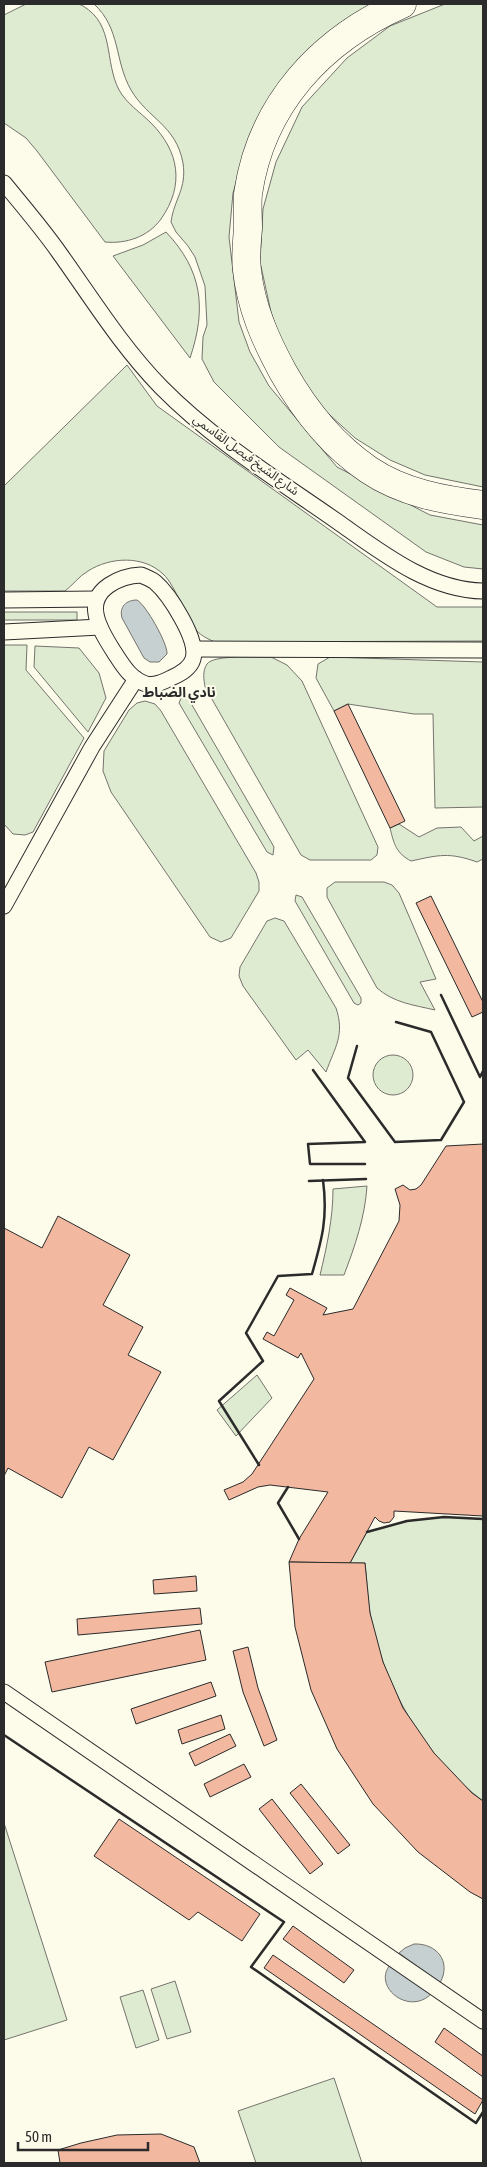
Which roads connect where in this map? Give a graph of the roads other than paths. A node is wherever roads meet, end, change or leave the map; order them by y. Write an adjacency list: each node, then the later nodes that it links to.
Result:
1 (402, 4): 3 (highway)
2 (4, 183): 4 (street, شارع الشيخ فيصل القاسمي)
3 (483, 505)
4 (483, 592)
5 (96, 599): 6 (street); 7 (street); 9 (street)
6 (4, 600)
7 (100, 627): 8 (street); 11 (street)
8 (4, 632)
9 (194, 649): 10 (street); 11 (street)
10 (483, 650)
11 (136, 679): 12 (street)
12 (4, 906)
13 (4, 1692): 14 (street)
14 (483, 2021)

